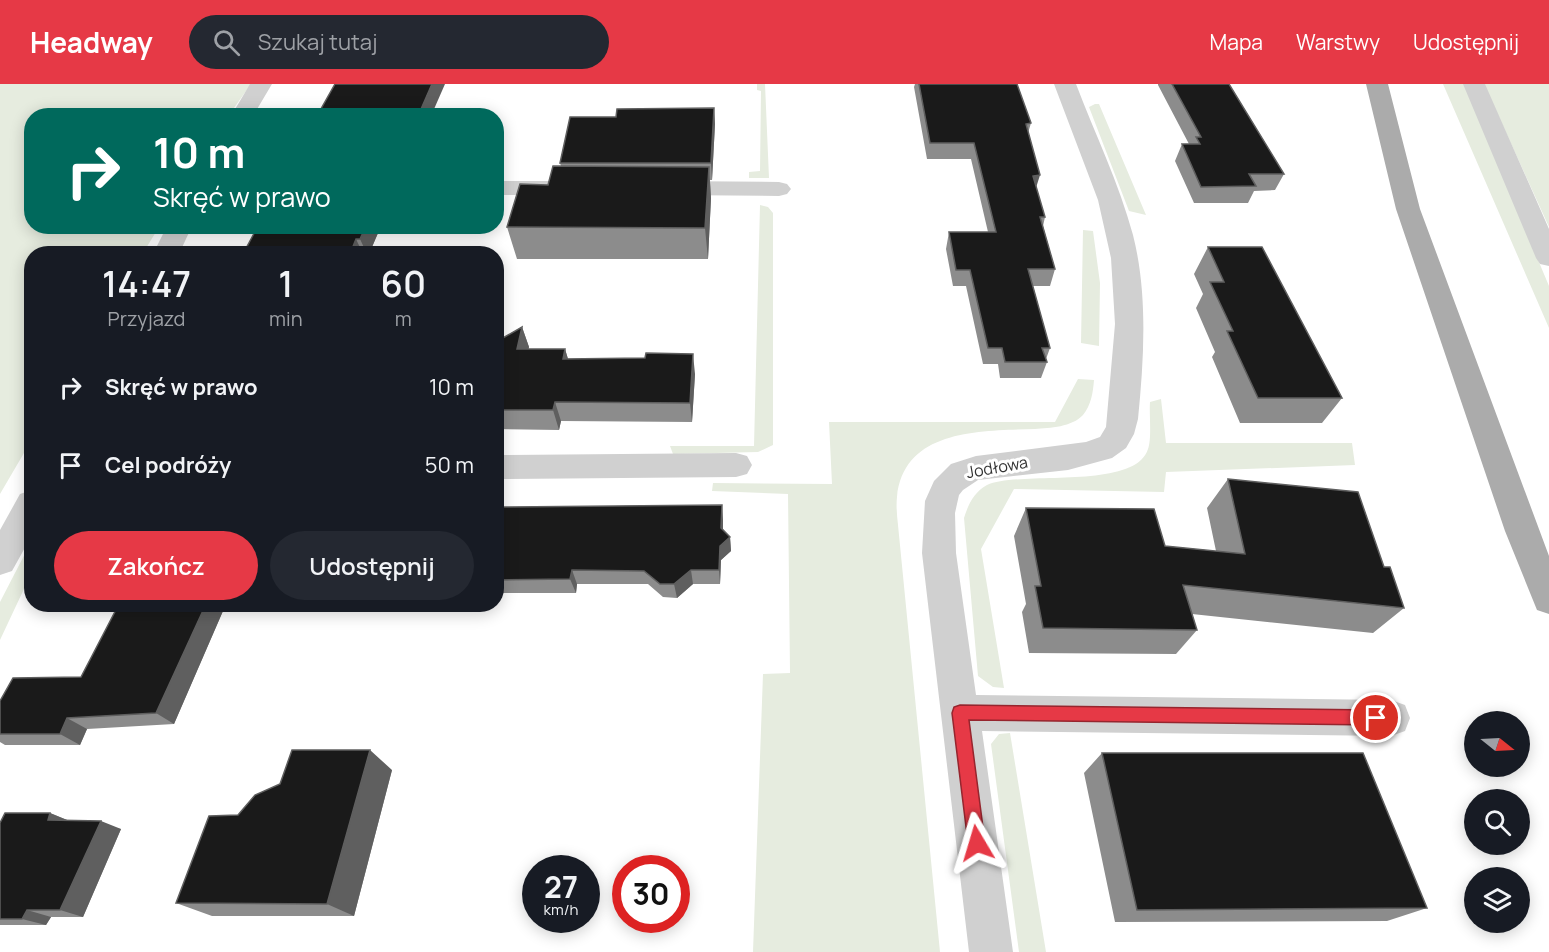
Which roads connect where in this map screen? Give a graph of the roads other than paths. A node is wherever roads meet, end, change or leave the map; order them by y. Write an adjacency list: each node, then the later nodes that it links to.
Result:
1 (261, 84): 5 (street)
2 (1065, 84): 16 (street, Jodłowa)
3 (1377, 84): 15 (main road)
4 (1474, 84): 10 (street)
5 (247, 108)
6 (504, 188): 7 (street)
7 (582, 188)
8 (646, 188): 9 (street)
9 (779, 189)
10 (1549, 258)
11 (736, 465): 12 (street)
12 (504, 467)
13 (24, 518): 14 (street)
14 (0, 561)
15 (1549, 599)
16 (960, 713): 17 (street); 18 (street, Jodłowa)
17 (1391, 718)
18 (991, 952)

